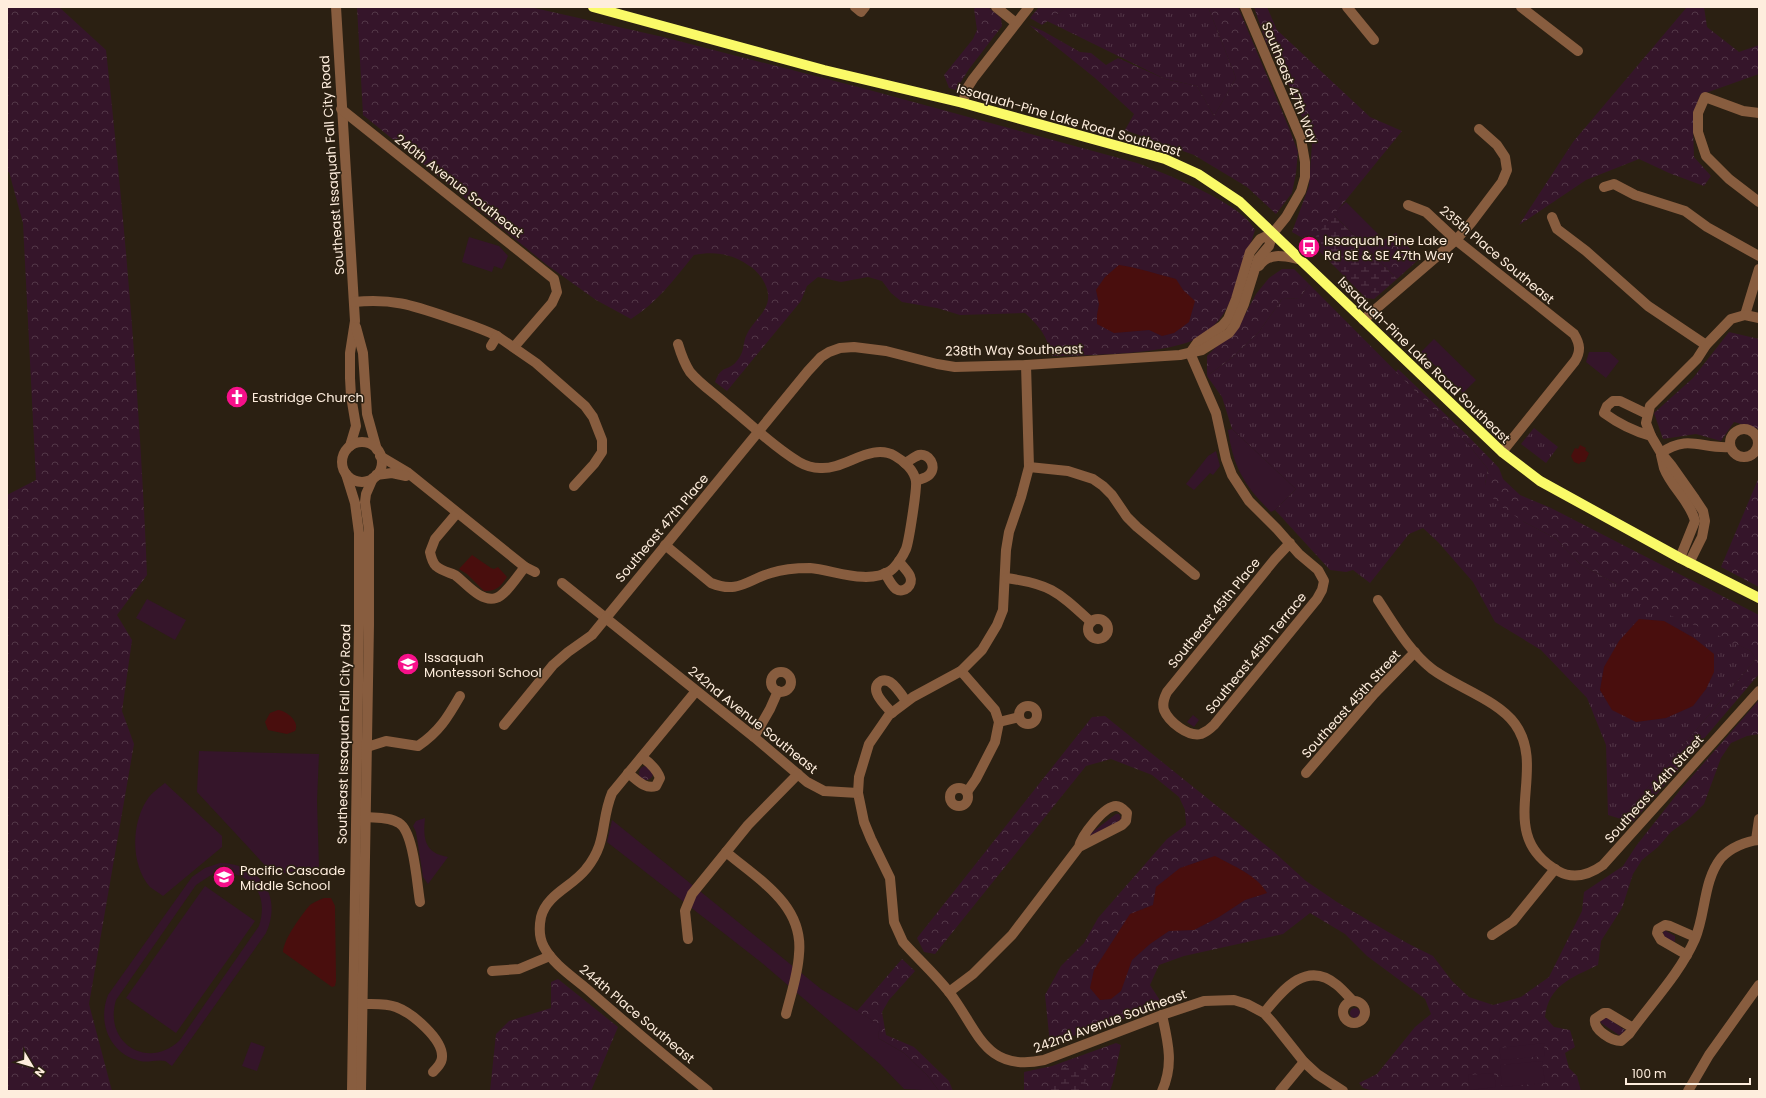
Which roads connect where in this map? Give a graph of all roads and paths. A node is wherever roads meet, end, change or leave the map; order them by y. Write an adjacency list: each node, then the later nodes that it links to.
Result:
1 (336, 7): 12 (street, Southeast Issaquah Fall City Road)
2 (593, 7): 11 (main road, Issaquah-Pine Lake Road Southeast)
3 (996, 7): 8 (street)
4 (1029, 7): 8 (street)
5 (1245, 7): 19 (street, Southeast 47th Way)
6 (1347, 7): 9 (street)
7 (1521, 7): 10 (street)
8 (1016, 23): 11 (street)
9 (1374, 40)
10 (1578, 51)
11 (963, 103): 19 (main road, Issaquah-Pine Lake Road Southeast)
12 (341, 109): 25 (street, Southeast Issaquah Fall City Road); 34 (street, 240th Avenue Southeast)
13 (1759, 113): 16 (street)
14 (1479, 129): 20 (street)
15 (1604, 186): 21 (street)
16 (1759, 202)
17 (1408, 205): 20 (street, 235th Place Southeast)
18 (1552, 217): 32 (street)
19 (1273, 233): 22 (main road, Issaquah-Pine Lake Road Southeast); 24 (street, 238th Way Southeast); 36 (street)
20 (1456, 240): 28 (street); 43 (street, 235th Place Southeast)
21 (1759, 256)
22 (1298, 259): 24 (street, 238th Way Southeast); 28 (main road, Issaquah-Pine Lake Road Southeast)
23 (1759, 269): 26 (street)
24 (1252, 277): 36 (street, 238th Way Southeast)
25 (354, 302): 29 (street, Southeast Issaquah Fall City Road); 30 (street)
26 (1745, 315): 27 (street); 32 (street)
27 (1759, 318)
28 (1363, 320): 43 (main road, Issaquah-Pine Lake Road Southeast)
29 (355, 321): 41 (street, Southeast Issaquah Fall City Road); 44 (street, Southeast Issaquah Fall City Road)
30 (497, 336): 33 (street); 34 (street)
31 (678, 344): 39 (street)
32 (1706, 345): 38 (street)
33 (491, 346)
34 (514, 347): 52 (street)
35 (840, 348): 37 (street, 238th Way Southeast); 39 (street, Southeast 47th Place)
36 (1190, 353): 37 (street, 238th Way Southeast); 54 (street)
37 (1026, 364): 47 (street)
38 (1647, 414): 40 (street); 40 (street)
39 (759, 432): 46 (street); 55 (street, Southeast 47th Place)
40 (1651, 436): 45 (street)
41 (350, 446): 44 (street); 48 (street)
42 (1730, 447): 45 (street)
43 (1502, 452): 56 (main road, Issaquah-Pine Lake Road Southeast)
44 (379, 453): 49 (street); 51 (street)
45 (1660, 453): 56 (street); 58 (street)
46 (905, 463): 50 (street); 50 (street)
47 (1029, 467): 62 (street); 63 (street)
48 (346, 474): 49 (street); 113 (street, Southeast Issaquah Fall City Road)
49 (375, 476): 51 (street); 82 (street, Southeast Issaquah Fall City Road)
50 (914, 477): 57 (street)
51 (414, 479): 53 (street)
52 (574, 486)
53 (456, 513): 59 (street); 59 (street)
54 (1290, 543): 80 (street, Southeast 45th Terrace); 80 (street, Southeast 45th Place)
55 (665, 545): 61 (street); 67 (street, Southeast 47th Place)
56 (1680, 558): 58 (main road, Issaquah-Pine Lake Road Southeast)
57 (899, 561): 61 (street); 61 (street)
58 (1689, 563): 65 (main road, Issaquah-Pine Lake Road Southeast)
59 (525, 567): 60 (street)
60 (536, 572)
61 (888, 572)
62 (1195, 575)
63 (1006, 578): 68 (street); 70 (street)
64 (562, 583): 67 (street, 242nd Avenue Southeast)
65 (1759, 598)
66 (1378, 600): 69 (street, Southeast 44th Street)
67 (605, 617): 71 (street, 242nd Avenue Southeast); 79 (street, Southeast 47th Place)
68 (1091, 622)
69 (1415, 652): 85 (street, Southeast 45th Street); 94 (street, Southeast 44th Street)
70 (961, 671): 75 (street); 78 (street)
71 (696, 691): 81 (street, 242nd Avenue Southeast); 83 (street)
72 (778, 691): 81 (street)
73 (1759, 691): 94 (street, Southeast 44th Street)
74 (460, 696): 82 (street)
75 (906, 701): 76 (street); 76 (street)
76 (892, 713): 88 (street)
77 (1019, 717): 78 (street)
78 (999, 722): 87 (street)
79 (504, 725)
80 (1200, 734)
81 (754, 737): 86 (street, 242nd Avenue Southeast)
82 (367, 748): 89 (street, Southeast Issaquah Fall City Road)
83 (642, 756): 84 (street); 84 (street)
84 (628, 773): 100 (street)
85 (1306, 773)
86 (798, 774): 88 (street, 242nd Avenue Southeast); 93 (street)
87 (966, 792)
88 (858, 793): 103 (street, 242nd Avenue Southeast)
89 (366, 817): 95 (street); 105 (street, Southeast Issaquah Fall City Road)
90 (1759, 819): 91 (street)
91 (1757, 840): 97 (street)
92 (1079, 848): 92 (street); 103 (street)
93 (726, 852): 98 (street); 107 (street)
94 (1555, 869): 96 (street)
95 (420, 902)
96 (1492, 935)
97 (1695, 937): 99 (street); 99 (street)
98 (688, 939)
99 (1687, 954): 109 (street)
100 (550, 956): 101 (street); 112 (street, 244th Place Southeast)
101 (492, 971)
102 (1759, 985): 118 (street)
103 (949, 992): 108 (street, 242nd Avenue Southeast)
104 (1353, 1001): 106 (street)
105 (363, 1004): 111 (street); 114 (street, Southeast Issaquah Fall City Road)
106 (1264, 1013): 108 (street, 242nd Avenue Southeast); 110 (street, 242nd Avenue Southeast)
107 (786, 1014)
108 (1162, 1015): 115 (street)
109 (1633, 1028)
110 (1304, 1062): 116 (street); 117 (street, 242nd Avenue Southeast)
111 (433, 1072)
112 (702, 1089)
113 (352, 1091)
114 (361, 1091)
115 (1162, 1091)
116 (1280, 1091)
117 (1343, 1091)
118 (1688, 1091)

